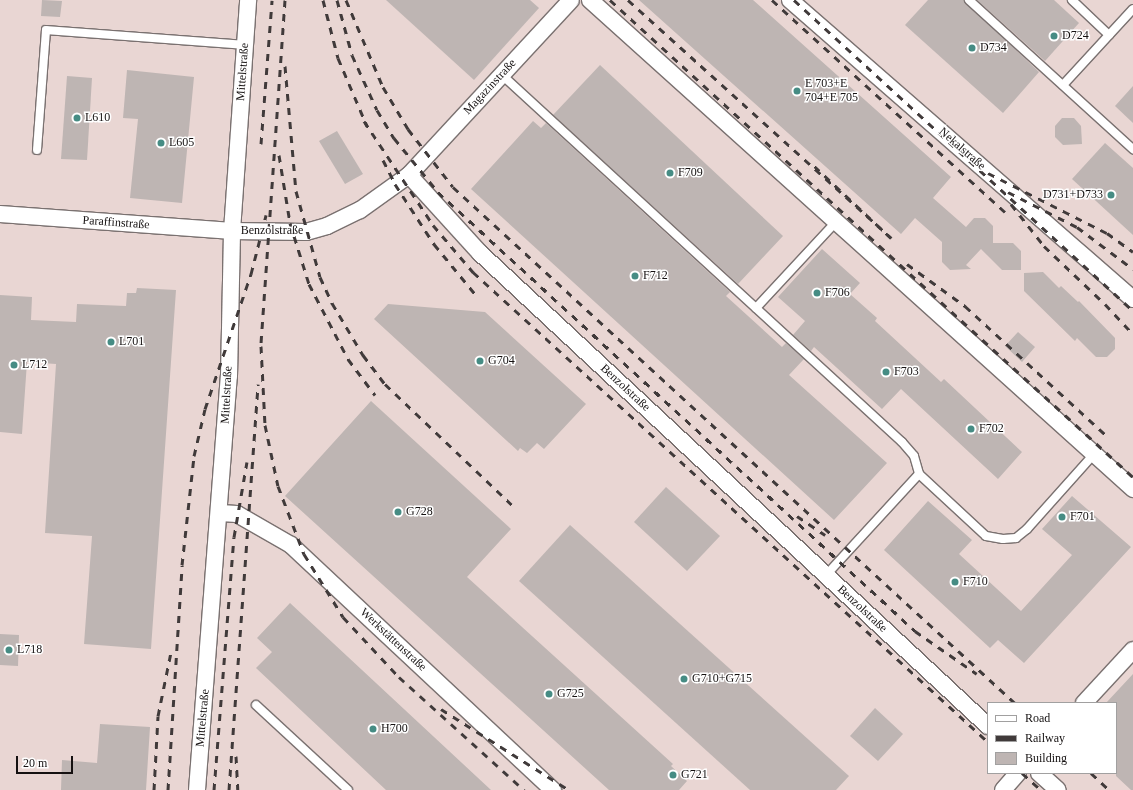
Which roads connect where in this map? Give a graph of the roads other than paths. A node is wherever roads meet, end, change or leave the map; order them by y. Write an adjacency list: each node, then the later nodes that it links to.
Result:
1 (248, 0): 9 (street, Mittelstraße)
2 (571, 0): 10 (street, Magazinstraße)
3 (590, 0): 16 (street)
4 (790, 0): 18 (street, Nekalstraße)
5 (968, 0): 11 (lane)
6 (1072, 0): 8 (lane)
7 (1133, 9): 8 (lane)
8 (1109, 35): 11 (lane)
9 (245, 45): 13 (lane); 17 (street, Mittelstraße)
10 (502, 74): 14 (street, Magazinstraße); 19 (lane)
11 (1062, 85): 12 (lane)
12 (1133, 149)
13 (37, 150)
14 (409, 175): 17 (street, Benzolstraße); 24 (street, Benzolstraße)
15 (0, 214): 17 (street, Paraffinstraße)
16 (836, 222): 19 (lane); 20 (street)
17 (232, 231): 23 (street, Mittelstraße)
18 (1133, 298)
19 (756, 308): 21 (lane)
20 (1094, 454): 21 (lane); 22 (street)
21 (918, 474): 24 (lane)
22 (1133, 489)
23 (220, 513): 31 (street, Mittelstraße); 33 (street, Werkstättenstraße)
24 (826, 575): 28 (street, Benzolstraße)
25 (1133, 650): 26 (street)
26 (1085, 702)
27 (256, 705): 32 (lane)
28 (987, 725)
29 (1017, 774): 34 (street)
30 (1040, 774): 35 (street)
31 (197, 790)
32 (348, 790)
33 (553, 790)
34 (1003, 790)
35 (1058, 790)

